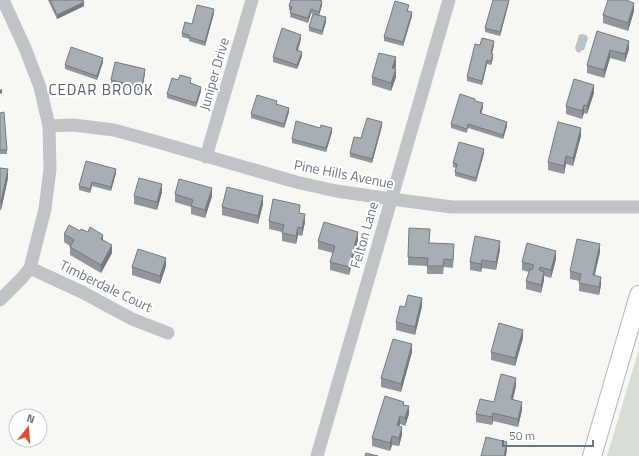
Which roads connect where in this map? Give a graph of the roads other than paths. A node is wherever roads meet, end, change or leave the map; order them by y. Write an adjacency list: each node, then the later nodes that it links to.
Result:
1 (3, 0): 4 (street)
2 (252, 0): 5 (street, Juniper Drive)
3 (449, 0): 6 (street, Felton Lane)
4 (49, 126): 5 (street, Pine Hills Avenue); 8 (street)
5 (206, 157): 6 (street, Pine Hills Avenue)
6 (392, 199): 7 (street, Pine Hills Avenue); 12 (street, Felton Lane)
7 (639, 207)
8 (30, 268): 10 (street); 11 (street, Timberdale Court)
9 (639, 295): 13 (main road)
10 (0, 300)
11 (168, 333)
12 (317, 456)
13 (592, 456)

